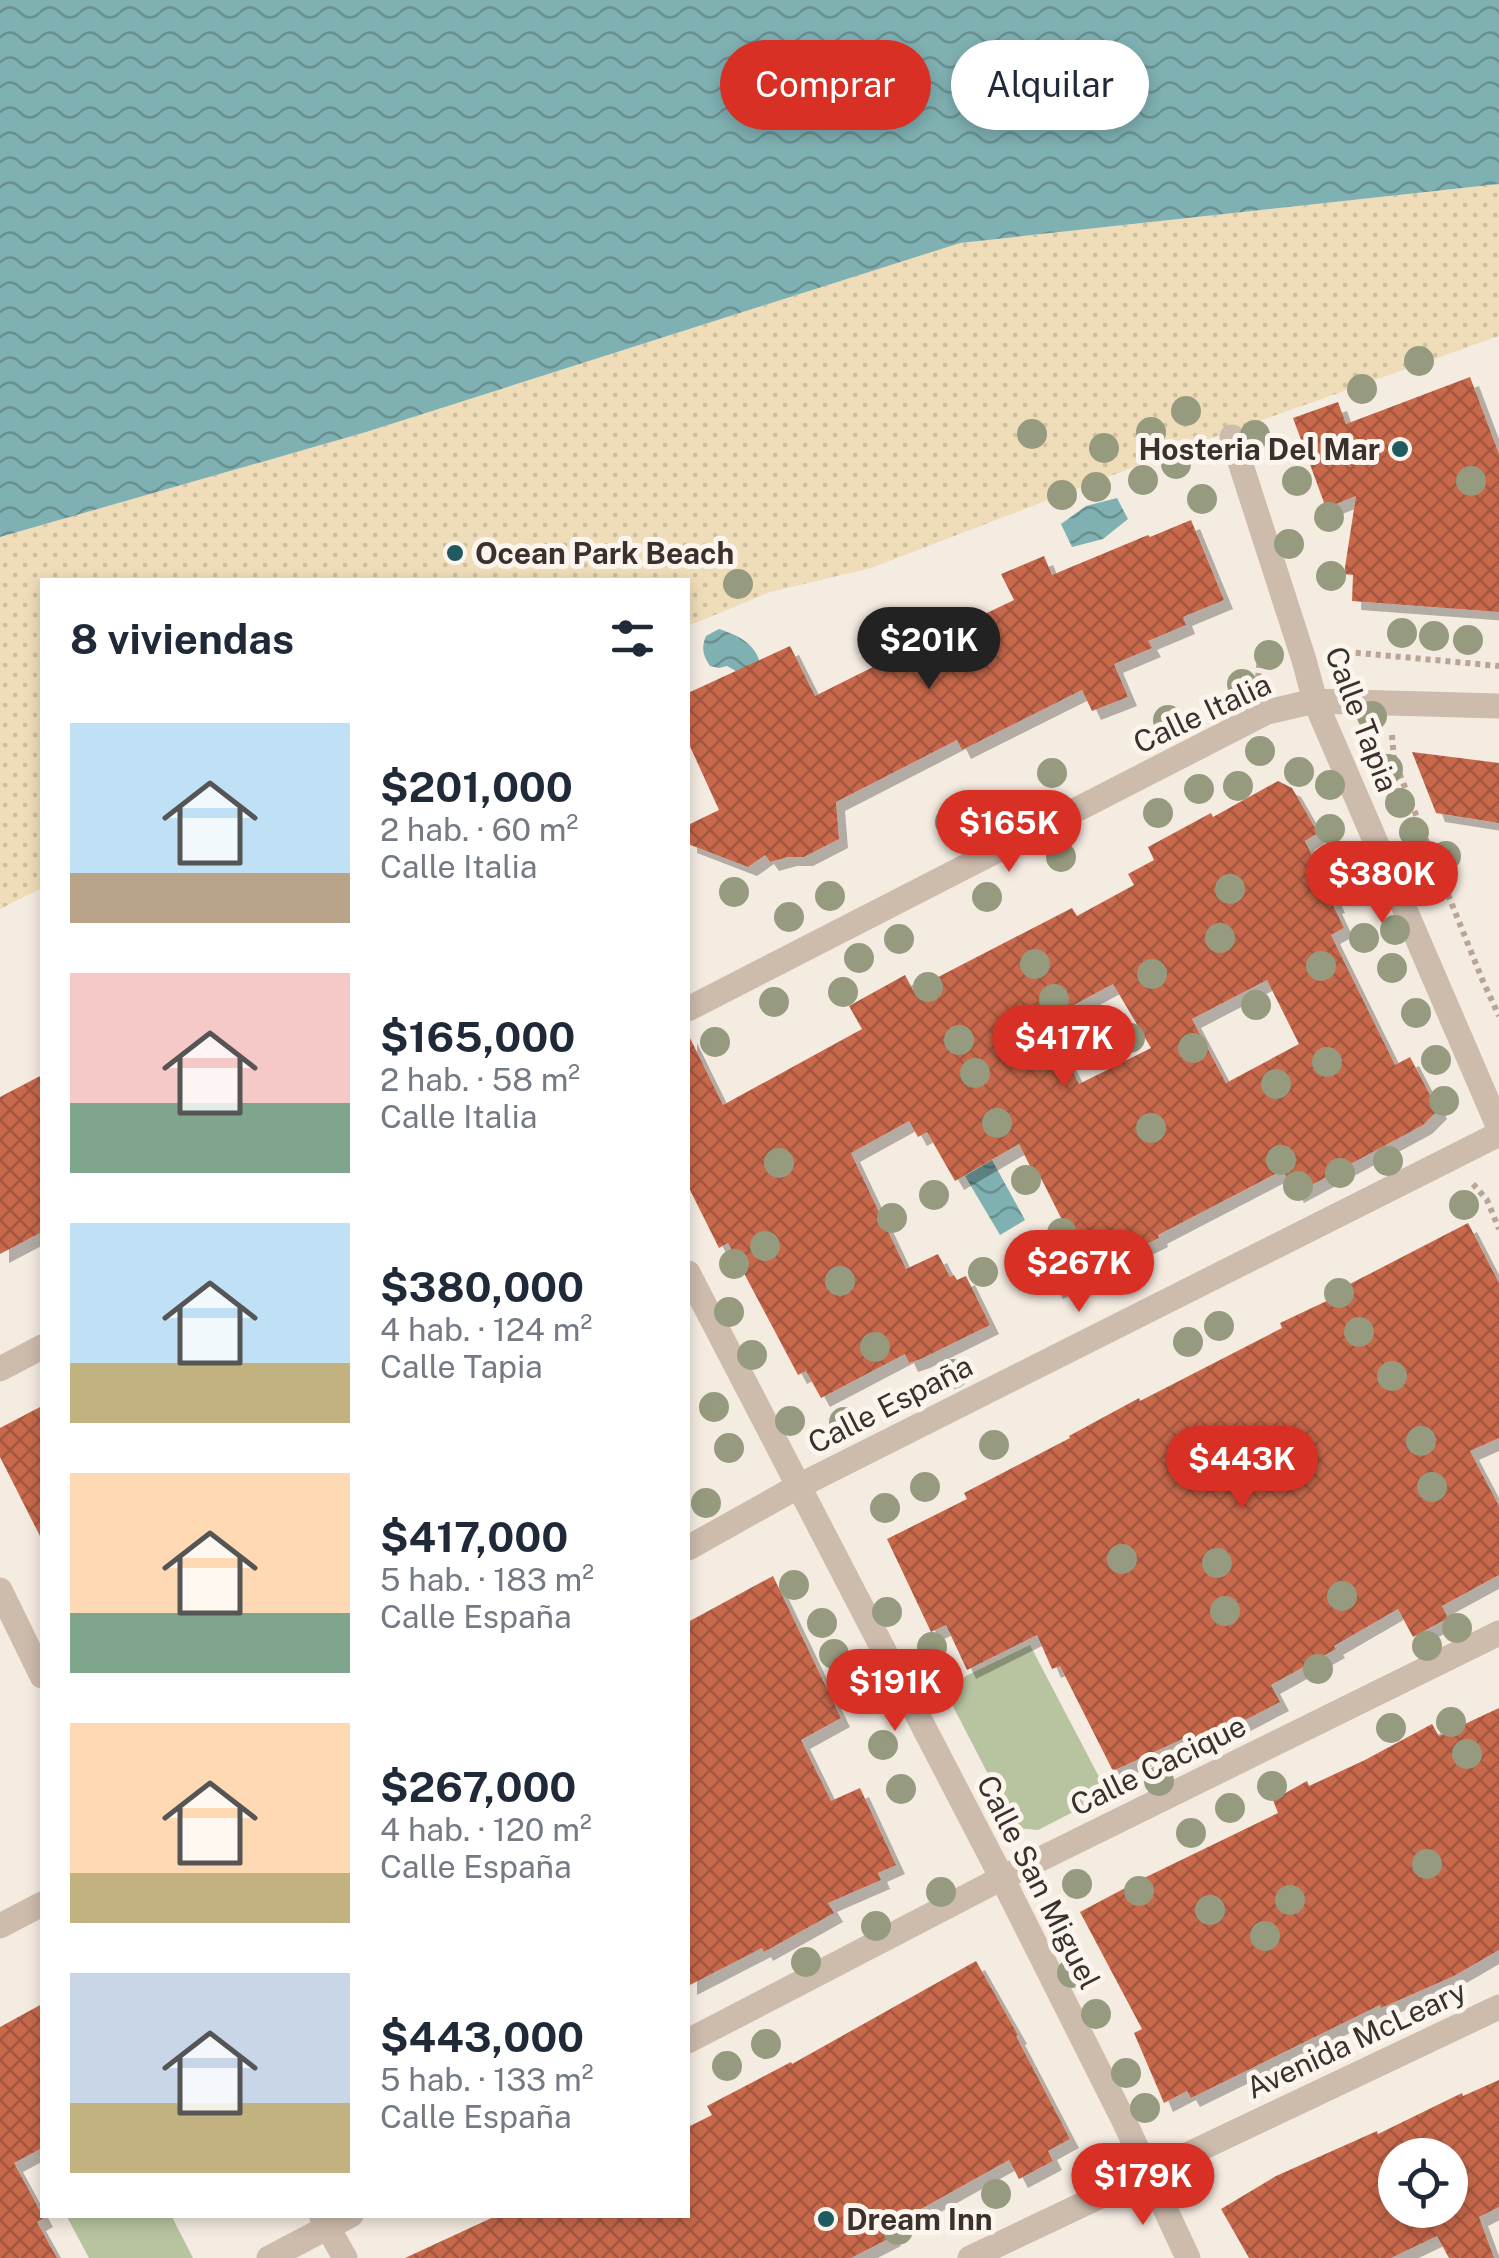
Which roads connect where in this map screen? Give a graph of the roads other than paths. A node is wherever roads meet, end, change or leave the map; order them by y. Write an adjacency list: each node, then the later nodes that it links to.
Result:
1 (1232, 436): 2 (street, Calle Tapia)
2 (1315, 701): 3 (street, Calle Italia); 4 (street, Calle Italia); 5 (street, Calle Tapia)
3 (1499, 706)
4 (690, 1008)
5 (1499, 1131): 9 (street, Calle España)
6 (690, 1277): 9 (street, Calle San Miguel)
7 (40, 1348): 8 (street)
8 (0, 1370)
9 (797, 1487): 10 (street, Calle España); 14 (street, Calle San Miguel)
10 (690, 1547)
11 (0, 1590): 13 (street)
12 (1499, 1634): 14 (street, Calle Cacique)
13 (40, 1672)
14 (1002, 1878): 18 (street, Calle Cacique); 19 (street, Calle San Miguel)
15 (40, 1905): 16 (street)
16 (0, 1926)
17 (1499, 2007): 19 (street, Avenida McLeary)
18 (690, 2040)
19 (1148, 2174): 23 (street, Avenida McLeary); 24 (street, Calle San Miguel)
20 (333, 2219): 21 (street); 22 (street)
21 (269, 2258)
22 (345, 2258)
23 (970, 2258)
24 (1188, 2258)

